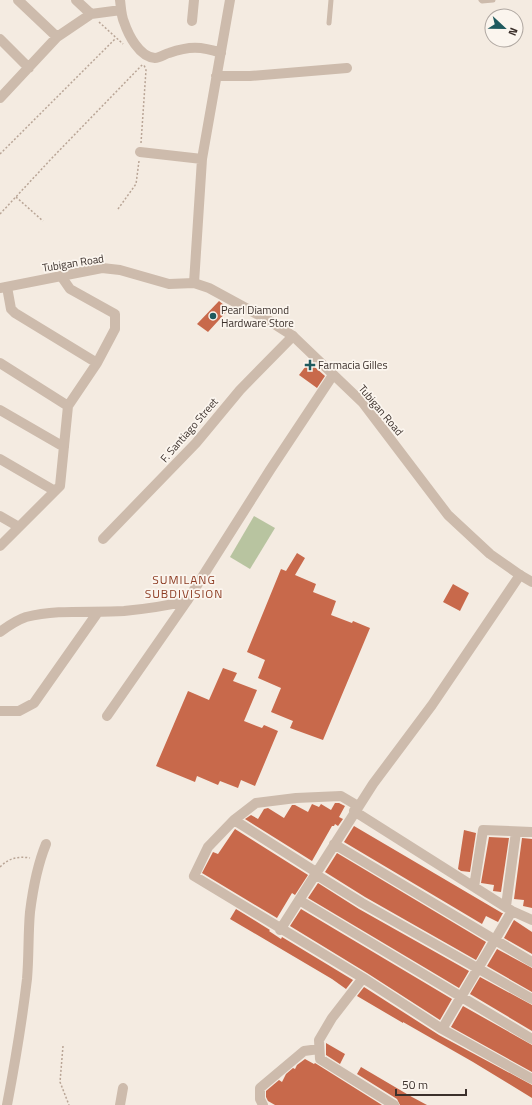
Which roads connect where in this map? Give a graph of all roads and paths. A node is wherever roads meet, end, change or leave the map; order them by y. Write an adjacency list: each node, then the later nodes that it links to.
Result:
1 (18, 0): 12 (street)
2 (76, 0): 9 (street)
3 (194, 0): 10 (street)
4 (230, 0): 16 (street)
5 (331, 0): 11 (lane)
6 (481, 0): 7 (lane)
7 (493, 0)
8 (121, 5): 9 (street); 16 (street)
9 (91, 14): 12 (street); 13 (path)
10 (192, 21)
11 (329, 23)
12 (57, 37): 17 (street)
13 (116, 38): 15 (path); 22 (path)
14 (0, 39): 17 (street)
15 (127, 49)
16 (221, 53): 19 (street)
17 (29, 68): 20 (street)
18 (347, 68): 19 (street)
19 (216, 76): 23 (street)
20 (0, 98)
21 (140, 152): 23 (street); 24 (path); 25 (path)
22 (0, 154)
23 (202, 159): 29 (street)
24 (16, 197): 26 (path); 27 (path)
25 (118, 209)
26 (0, 214)
27 (43, 221)
28 (61, 276): 29 (street, Tubigan Road); 30 (street, Tubigan Road); 33 (street)
29 (194, 283): 31 (street, Tubigan Road)
30 (4, 288): 33 (street)
31 (293, 336): 34 (street, Tubigan Road); 42 (street, F. Santiago Street)
32 (0, 362): 35 (street)
33 (97, 362): 35 (street)
34 (333, 375): 44 (street, Tubigan Road); 46 (street)
35 (68, 406): 37 (street)
36 (0, 410): 37 (street)
37 (64, 447): 39 (street)
38 (0, 460): 39 (street)
39 (55, 491): 41 (street)
40 (0, 516): 41 (street)
41 (19, 527): 43 (street)
42 (103, 539)
43 (0, 546)
44 (520, 576): 45 (street, Tubigan Road); 51 (street)
45 (532, 582)
46 (187, 601): 47 (street); 50 (street)
47 (98, 612): 48 (street); 49 (street)
48 (0, 632)
49 (0, 711)
50 (107, 716)
51 (356, 809): 52 (street); 56 (street); 60 (street)
52 (234, 820): 59 (street); 64 (street)
53 (516, 832): 54 (street); 60 (street); 62 (street)
54 (532, 832)
55 (46, 844): 57 (street)
56 (334, 844): 59 (street); 65 (street)
57 (40, 859): 58 (path); 77 (street)
58 (0, 867)
59 (316, 873): 61 (street); 67 (street)
60 (474, 887): 62 (street)
61 (299, 900): 64 (street); 69 (street)
62 (509, 908): 63 (street); 65 (street)
63 (532, 920)
64 (280, 930): 68 (street)
65 (494, 940): 66 (street); 67 (street)
66 (532, 962)
67 (478, 968): 69 (street); 70 (street)
68 (362, 978): 71 (street); 74 (street)
69 (461, 997): 71 (street); 72 (street)
70 (532, 999)
71 (442, 1029): 75 (street)
72 (532, 1039)
73 (63, 1046): 78 (path)
74 (319, 1049): 80 (street); 81 (street)
75 (532, 1079)
76 (123, 1088): 79 (street)
77 (7, 1105)
78 (69, 1105)
79 (120, 1105)
80 (263, 1105)
81 (394, 1105)

